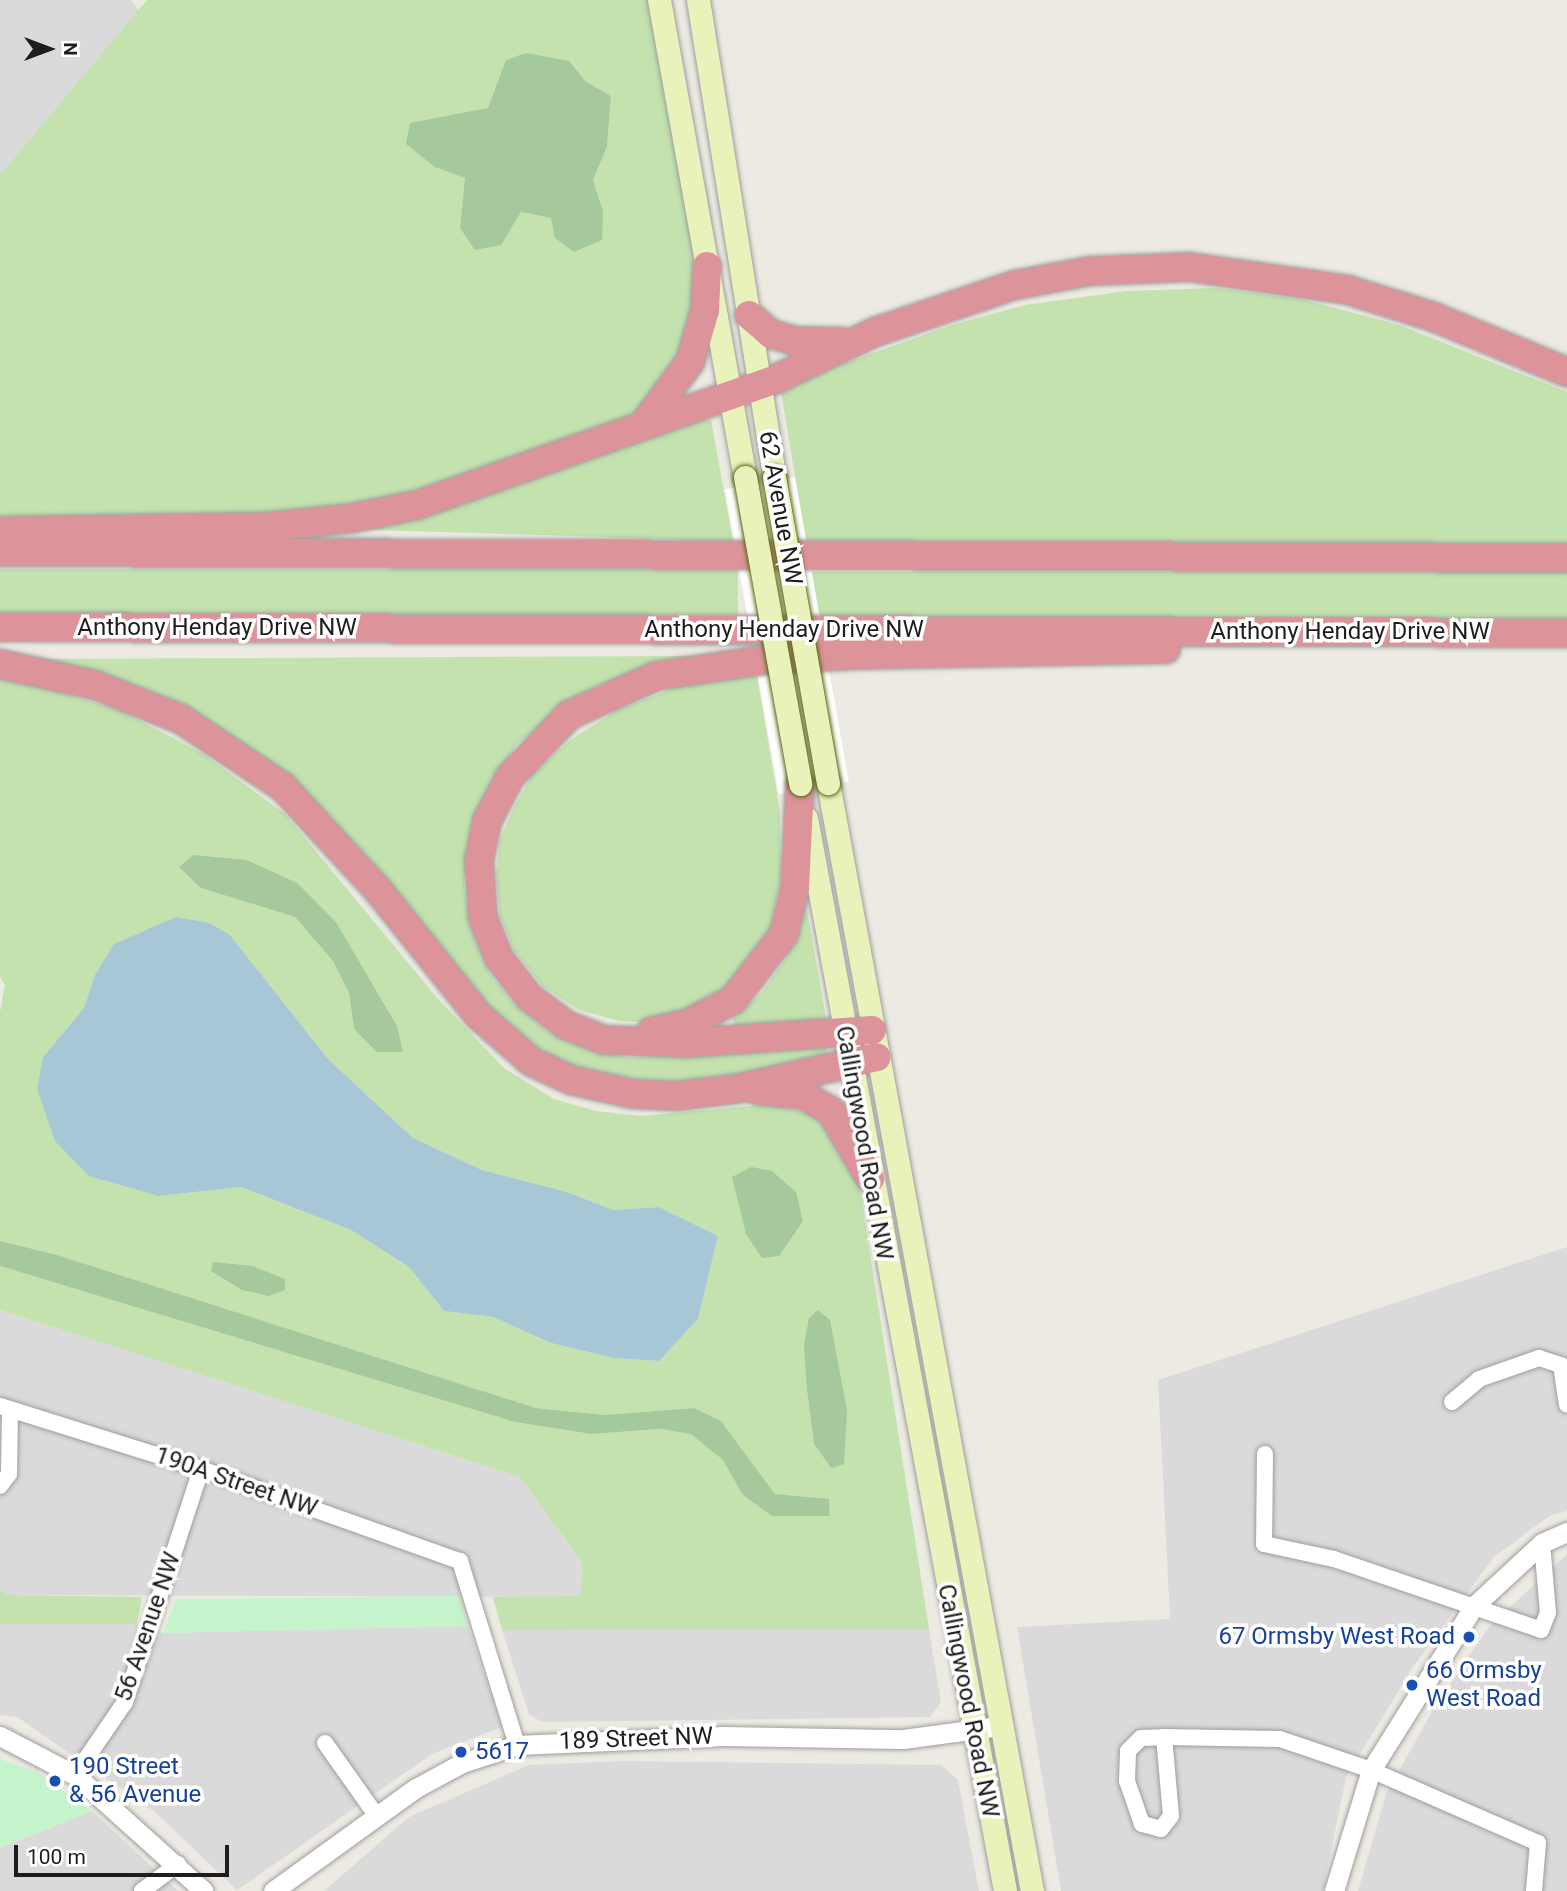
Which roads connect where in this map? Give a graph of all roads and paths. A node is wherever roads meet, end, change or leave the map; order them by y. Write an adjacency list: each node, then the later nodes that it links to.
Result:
1 (659, 0): 3 (main road)
2 (698, 0): 4 (main road, 62 Avenue NW)
3 (707, 266): 8 (main road); 9 (highway)
4 (749, 315): 5 (highway); 7 (main road, 62 Avenue NW)
5 (851, 342): 6 (highway); 7 (highway)
6 (1567, 372)
7 (758, 385): 8 (highway); 20 (main road, 62 Avenue NW, bridge)
8 (730, 394): 9 (highway); 17 (main road, Callingwood Road NW, bridge)
9 (646, 421): 10 (highway)
10 (0, 531)
11 (0, 552): 12 (highway)
12 (1567, 558)
13 (0, 627): 14 (highway, Anthony Henday Drive NW)
14 (1281, 632): 15 (highway, Anthony Henday Drive NW); 19 (highway)
15 (1567, 633)
16 (0, 664): 22 (highway)
17 (800, 784): 18 (main road, Callingwood Road NW); 19 (highway)
18 (844, 1032): 19 (highway); 20 (highway); 21 (main road, Callingwood Road NW)
19 (604, 1040)
20 (875, 1043): 21 (highway); 33 (main road, Callingwood Road NW)
21 (849, 1063): 22 (highway); 23 (main road, Callingwood Road NW)
22 (741, 1088): 23 (highway)
23 (870, 1178): 34 (main road, Callingwood Road NW)
24 (1452, 1402): 25 (street)
25 (1567, 1405)
26 (5, 1408): 28 (street, 190A Street NW); 29 (street, 190A Street NW)
27 (1265, 1454): 32 (street)
28 (201, 1469): 38 (street, 190A Street NW); 40 (street, 56 Avenue NW)
29 (0, 1486)
30 (1567, 1532): 31 (street)
31 (1542, 1543): 32 (street); 32 (street)
32 (1474, 1606): 39 (street)
33 (999, 1726): 34 (street, 189 Street NW); 47 (main road, Callingwood Road NW)
34 (973, 1731): 38 (street, 189 Street NW); 46 (main road, Callingwood Road NW)
35 (0, 1736): 40 (street)
36 (1164, 1737): 36 (street); 39 (street)
37 (325, 1743): 41 (street)
38 (517, 1745): 41 (street, 189 Street NW)
39 (1371, 1770): 48 (street); 49 (street)
40 (75, 1775): 42 (street)
41 (376, 1815): 45 (street, 189 Street NW)
42 (178, 1864): 43 (street); 44 (street)
43 (142, 1891)
44 (204, 1891)
45 (273, 1891)
46 (1005, 1891)
47 (1032, 1891)
48 (1334, 1891)
49 (1534, 1891)

